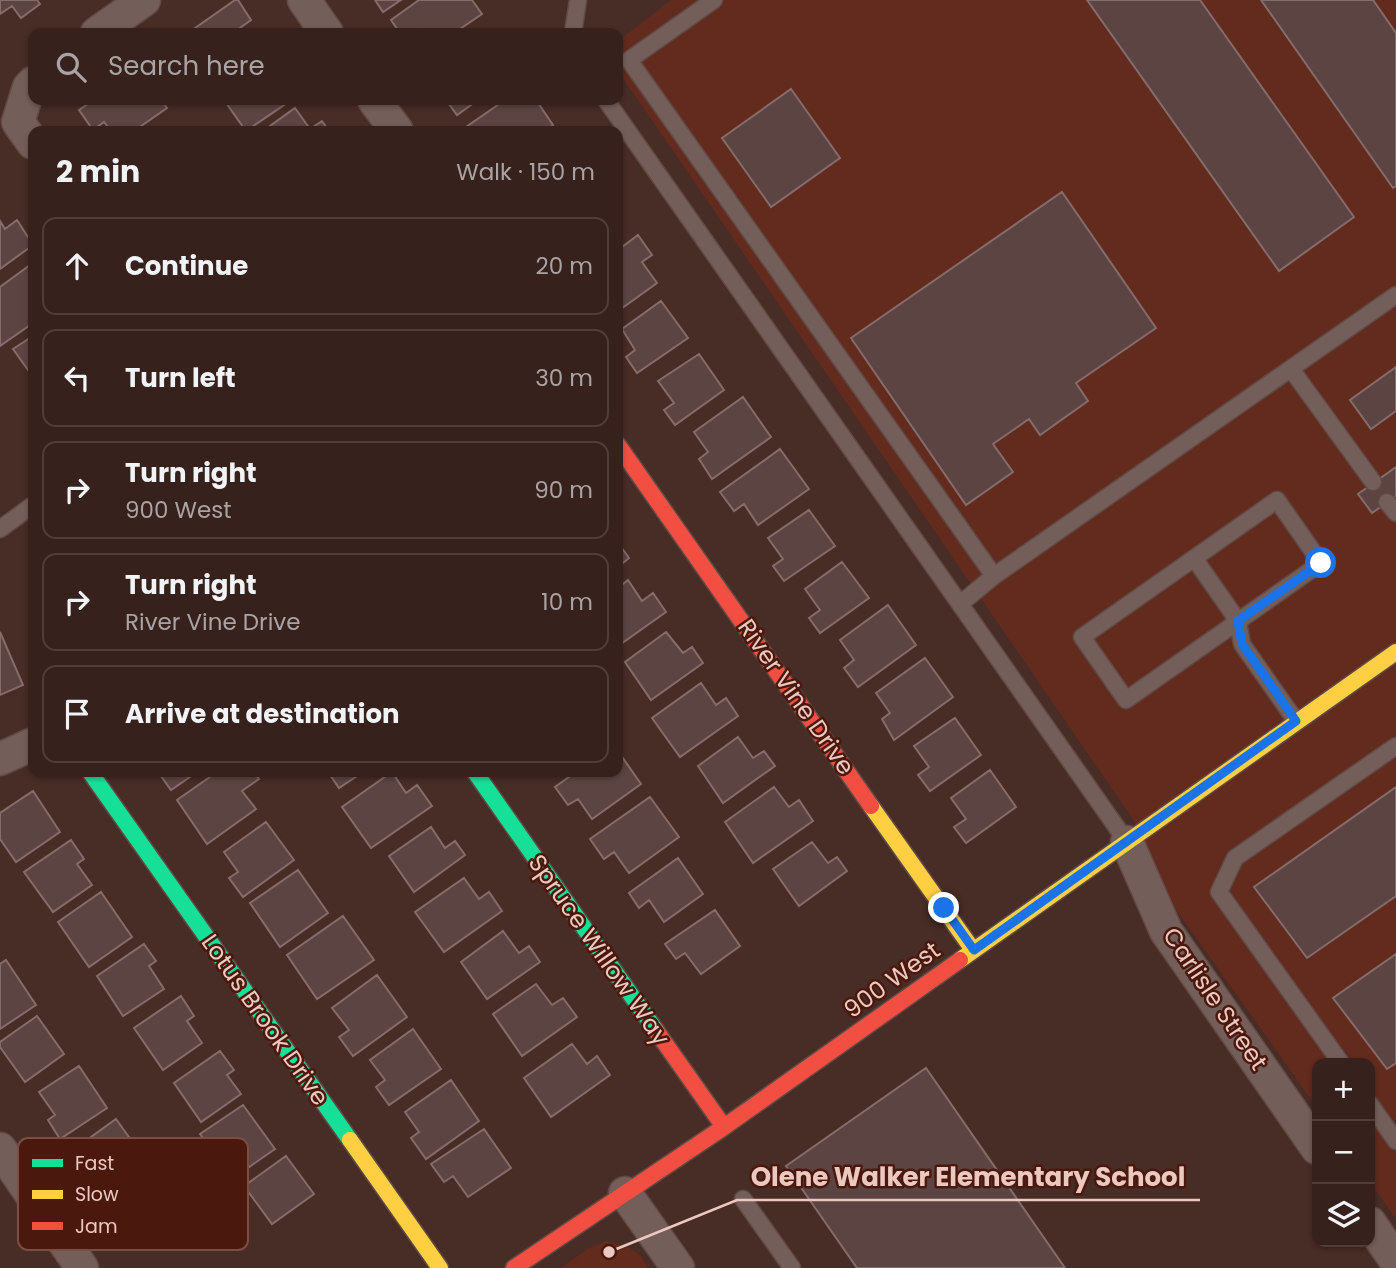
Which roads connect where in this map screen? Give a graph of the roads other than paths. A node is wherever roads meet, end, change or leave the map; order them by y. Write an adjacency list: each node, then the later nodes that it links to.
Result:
1 (144, 0): 5 (street)
2 (304, 0): 6 (street)
3 (578, 0): 7 (lane)
4 (714, 0): 20 (lane)
5 (104, 28)
6 (324, 28)
7 (574, 28)
8 (28, 102): 12 (street)
9 (378, 105): 11 (street)
10 (610, 105): 21 (lane)
11 (393, 126)
12 (26, 132)
13 (1396, 295): 14 (lane)
14 (1291, 369): 16 (lane); 20 (lane)
15 (623, 452): 31 (street, River Vine Drive)
16 (1373, 482)
17 (28, 509): 18 (lane)
18 (0, 529)
19 (1194, 558): 22 (lane); 22 (lane); 22 (lane)
20 (994, 576): 21 (lane)
21 (960, 604): 30 (lane)
22 (1238, 621): 24 (lane)
23 (1396, 652): 24 (street, 900 West)
24 (1296, 721): 30 (street, 900 West)
25 (28, 746): 27 (street)
26 (1396, 746): 32 (lane)
27 (0, 759)
28 (94, 777): 45 (street, Lotus Brook Drive)
29 (478, 777): 34 (street, Spruce Willow Way)
30 (1127, 842): 31 (street, 900 West); 35 (street, Carlisle Street)
31 (974, 950): 34 (street, 900 West)
32 (1337, 1058)
33 (1375, 1111): 36 (lane)
34 (724, 1128): 39 (street, 900 West)
35 (1312, 1141)
36 (1396, 1141)
37 (0, 1149): 38 (street)
38 (18, 1175)
39 (625, 1193): 46 (street, 900 West); 47 (street)
40 (743, 1199): 48 (lane)
41 (1375, 1230): 43 (street)
42 (70, 1250): 44 (street)
43 (1396, 1261)
44 (82, 1268)
45 (440, 1268)
46 (514, 1268)
47 (678, 1268)
48 (792, 1268)

